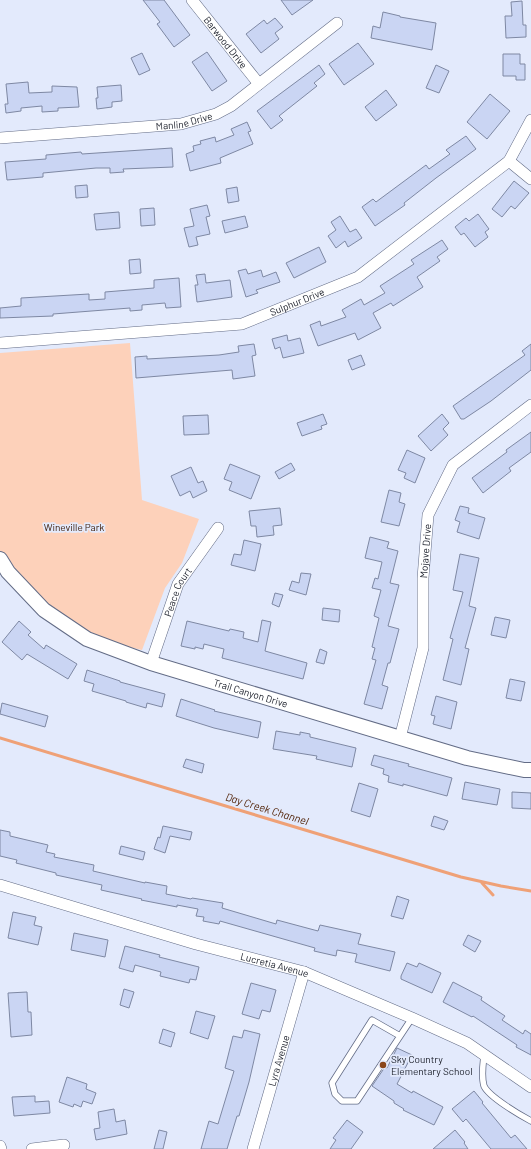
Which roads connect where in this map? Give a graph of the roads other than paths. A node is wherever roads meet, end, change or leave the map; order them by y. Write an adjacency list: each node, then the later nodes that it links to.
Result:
1 (192, 0): 3 (street, Barwood Drive)
2 (337, 23): 3 (street, Manline Drive)
3 (258, 84): 5 (street, Manline Drive)
4 (531, 120): 6 (street, Sulphur Drive)
5 (0, 138)
6 (509, 161): 7 (street); 8 (street, Sulphur Drive)
7 (531, 179)
8 (0, 343)
9 (531, 404): 13 (street, Mojave Drive)
10 (218, 528): 12 (street, Peace Court)
11 (0, 559): 12 (street, Trail Canyon Drive)
12 (152, 663): 13 (street, Trail Canyon Drive)
13 (400, 738): 14 (street, Trail Canyon Drive)
14 (531, 770)
15 (0, 885): 16 (street, Lucretia Avenue)
16 (304, 972): 17 (street, Lucretia Avenue); 24 (street, Lyra Avenue)
17 (412, 1018): 18 (lane); 19 (street, Lucretia Avenue)
18 (400, 1036): 18 (lane)
19 (484, 1054): 20 (street, Lucretia Avenue); 21 (lane)
20 (531, 1087)
21 (531, 1121)
22 (64, 1145): 23 (street)
23 (32, 1149)
24 (253, 1149)

